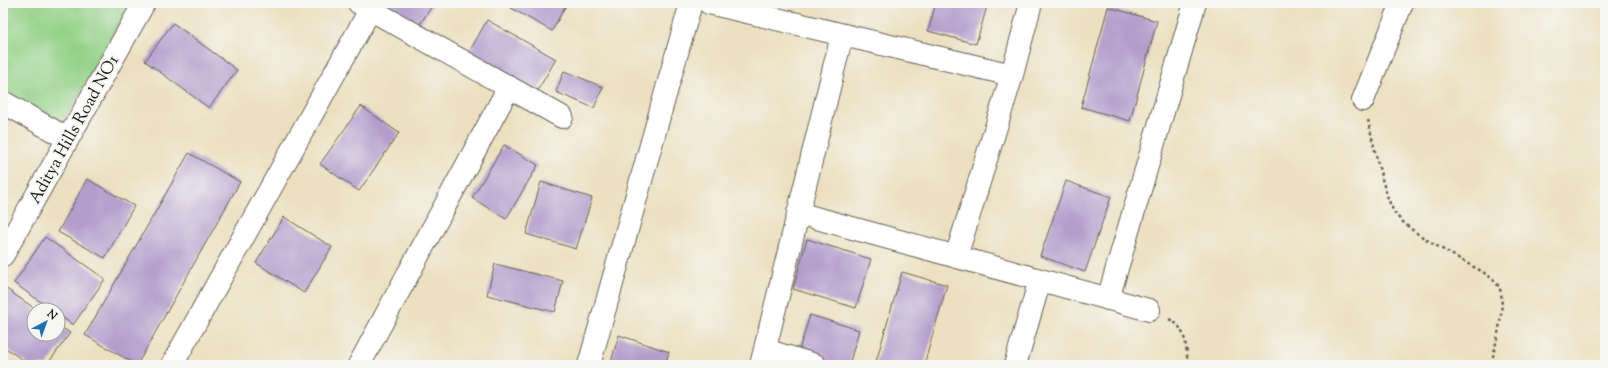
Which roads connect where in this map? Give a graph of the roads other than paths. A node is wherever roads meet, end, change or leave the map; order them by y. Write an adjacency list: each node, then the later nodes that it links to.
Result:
1 (144, 3): 14 (street, Aditya Hills Road NO1)
2 (691, 3): 24 (street)
3 (709, 3): 8 (street)
4 (1031, 3): 9 (street)
5 (1195, 3): 19 (street)
6 (1402, 3): 11 (street)
7 (364, 6): 10 (street); 22 (street)
8 (842, 35): 9 (street); 15 (street)
9 (1012, 75): 17 (street)
10 (509, 87): 13 (street); 23 (street)
11 (1363, 100)
12 (3, 102): 14 (street)
13 (562, 117)
14 (68, 139): 16 (street, Aditya Hills Road NO1)
15 (798, 213): 17 (street); 21 (street)
16 (3, 255)
17 (956, 257): 18 (street)
18 (1040, 280): 19 (street); 26 (street)
19 (1108, 298): 20 (street)
20 (1148, 310)
21 (763, 358): 25 (street)
22 (172, 365)
23 (358, 365)
24 (589, 365)
25 (815, 365)
26 (1015, 365)

